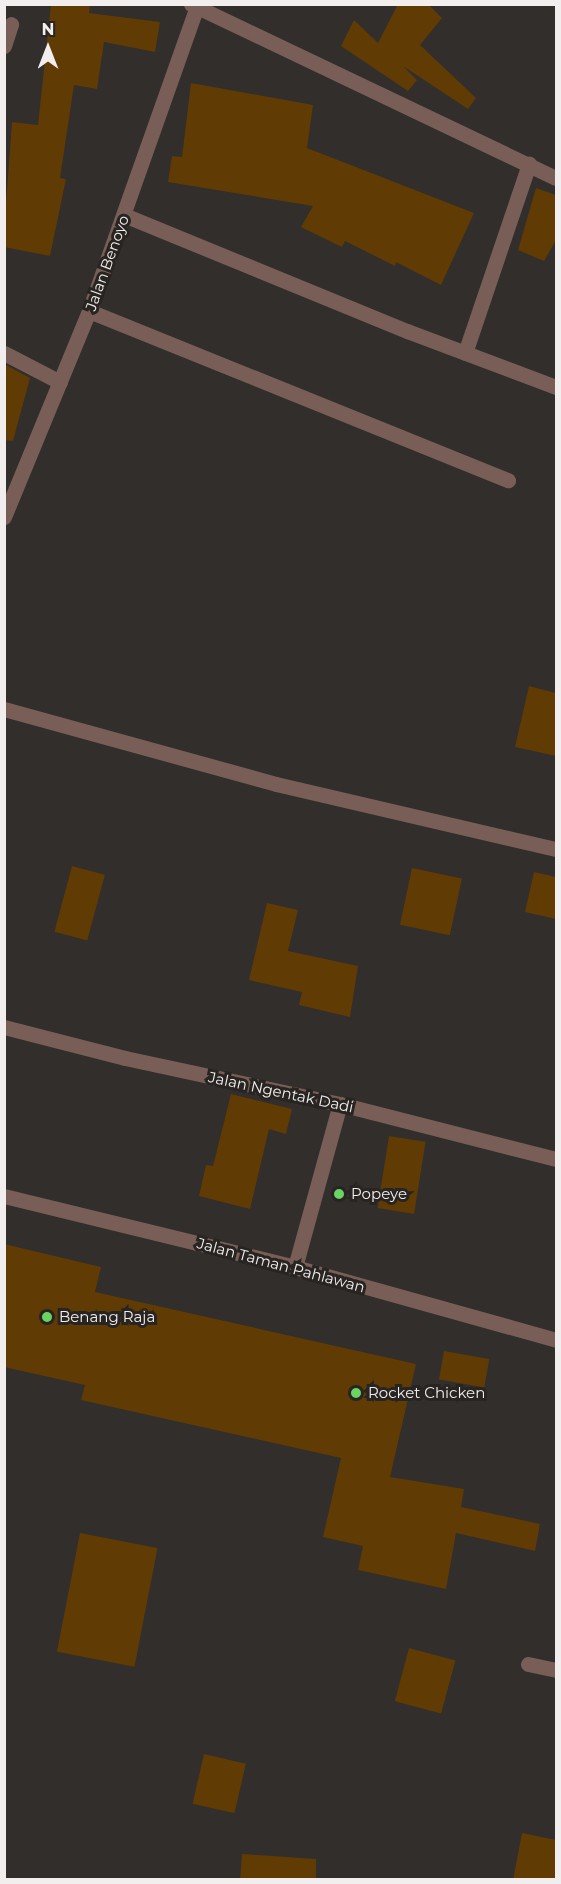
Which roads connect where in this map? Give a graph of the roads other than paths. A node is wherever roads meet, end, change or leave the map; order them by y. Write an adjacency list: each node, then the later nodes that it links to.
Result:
1 (196, 5): 4 (street); 6 (street, Jalan Benoyo)
2 (11, 24): 3 (street)
3 (4, 46)
4 (529, 165): 5 (street); 9 (street)
5 (556, 178)
6 (124, 214): 7 (street, Jalan Benoyo); 9 (street)
7 (90, 311): 10 (street, Jalan Benoyo); 12 (street)
8 (4, 353): 10 (street)
9 (465, 353): 11 (street)
10 (60, 382): 13 (street, Jalan Benoyo)
11 (556, 387)
12 (508, 480)
13 (4, 517)
14 (4, 709): 15 (street)
15 (556, 849)
16 (4, 1027): 17 (street, Jalan Ngentak Dadi)
17 (340, 1104): 18 (street, Jalan Ngentak Dadi); 20 (street)
18 (556, 1159)
19 (4, 1196): 20 (street, Jalan Taman Pahlawan)
20 (295, 1267): 21 (street, Jalan Taman Pahlawan)
21 (556, 1340)
22 (528, 1664): 23 (street)
23 (556, 1670)

